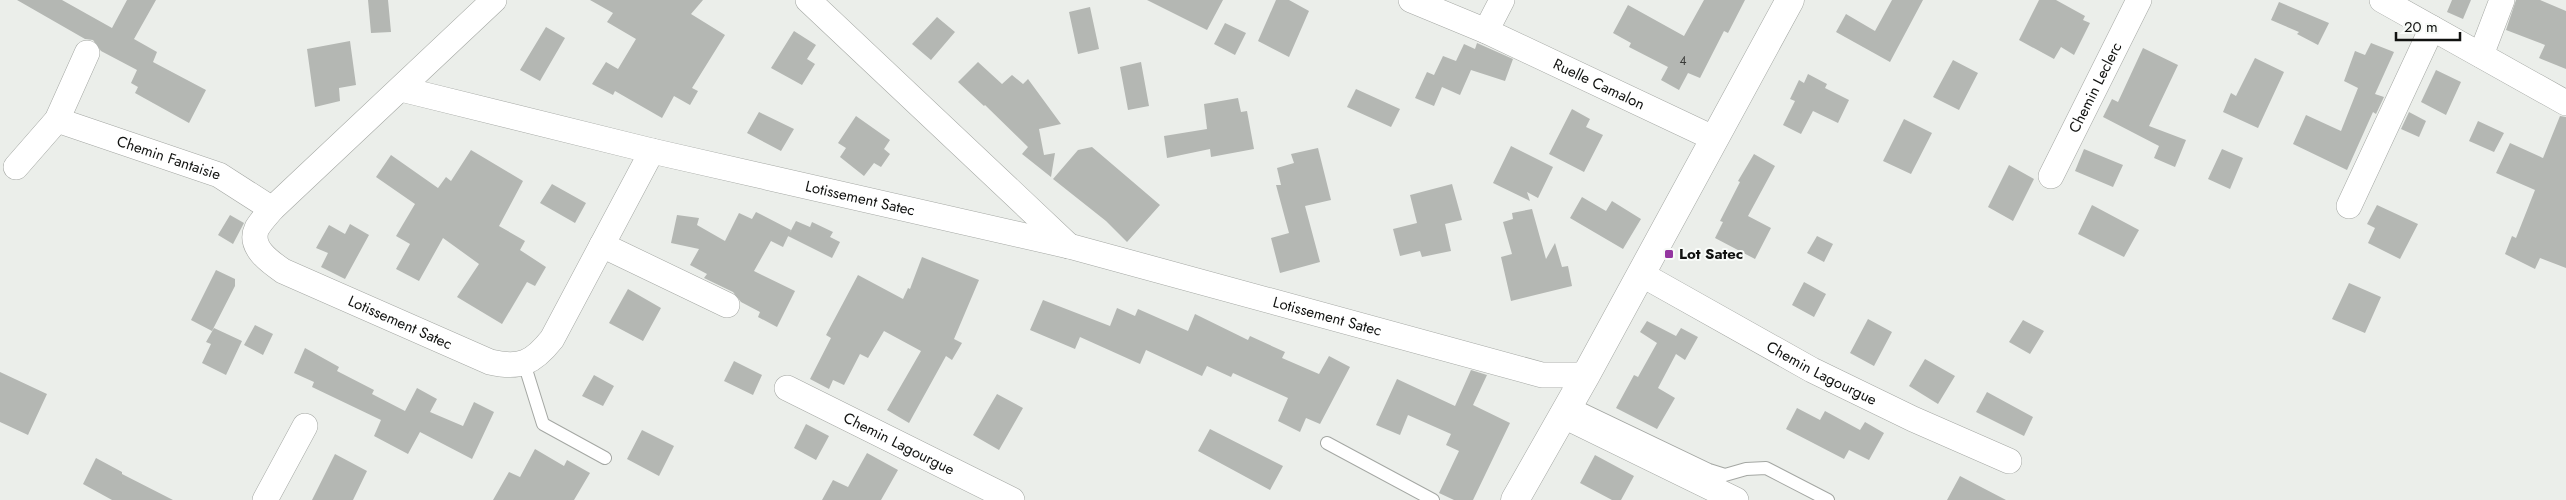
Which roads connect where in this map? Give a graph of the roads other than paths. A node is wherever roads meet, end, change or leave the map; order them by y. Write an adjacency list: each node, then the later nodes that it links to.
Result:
1 (494, 0): 13 (street, Lotissement Satec)
2 (808, 0): 23 (street, Lotissement Satec)
3 (1411, 0): 10 (street, Ruelle Camalon)
4 (1502, 0): 10 (street)
5 (1790, 0): 16 (street)
6 (2139, 0): 19 (street, Chemin Leclerc)
7 (2382, 0): 9 (street)
8 (2502, 0): 12 (street)
9 (2432, 28): 12 (street); 20 (street)
10 (1486, 31): 16 (street, Ruelle Camalon)
11 (87, 54): 15 (street)
12 (2481, 55): 14 (street)
13 (401, 89): 17 (street, Lotissement Satec); 21 (street, Lotissement Satec)
14 (2566, 103)
15 (57, 120): 18 (street); 21 (street, Chemin Fantaisie)
16 (1713, 138): 24 (street)
17 (652, 151): 22 (street); 23 (street, Lotissement Satec)
18 (16, 167)
19 (2051, 176)
20 (2349, 206)
21 (272, 209): 26 (street, Lotissement Satec)
22 (602, 245): 25 (street); 26 (street)
23 (1069, 246): 27 (street, Lotissement Satec)
24 (1640, 274): 27 (street); 33 (street, Chemin Lagourgue)
25 (727, 305)
26 (524, 363): 32 (lane)
27 (1586, 375): 29 (street)
28 (787, 388): 35 (street, Chemin Lagourgue)
29 (1565, 409): 37 (street); 38 (street); 39 (lane)
30 (304, 426): 34 (street)
31 (1327, 442): 36 (lane)
32 (606, 458)
33 (2009, 461)
34 (265, 500)
35 (1012, 500)
36 (1433, 500)
37 (1515, 500)
38 (1736, 500)
39 (1828, 500)

